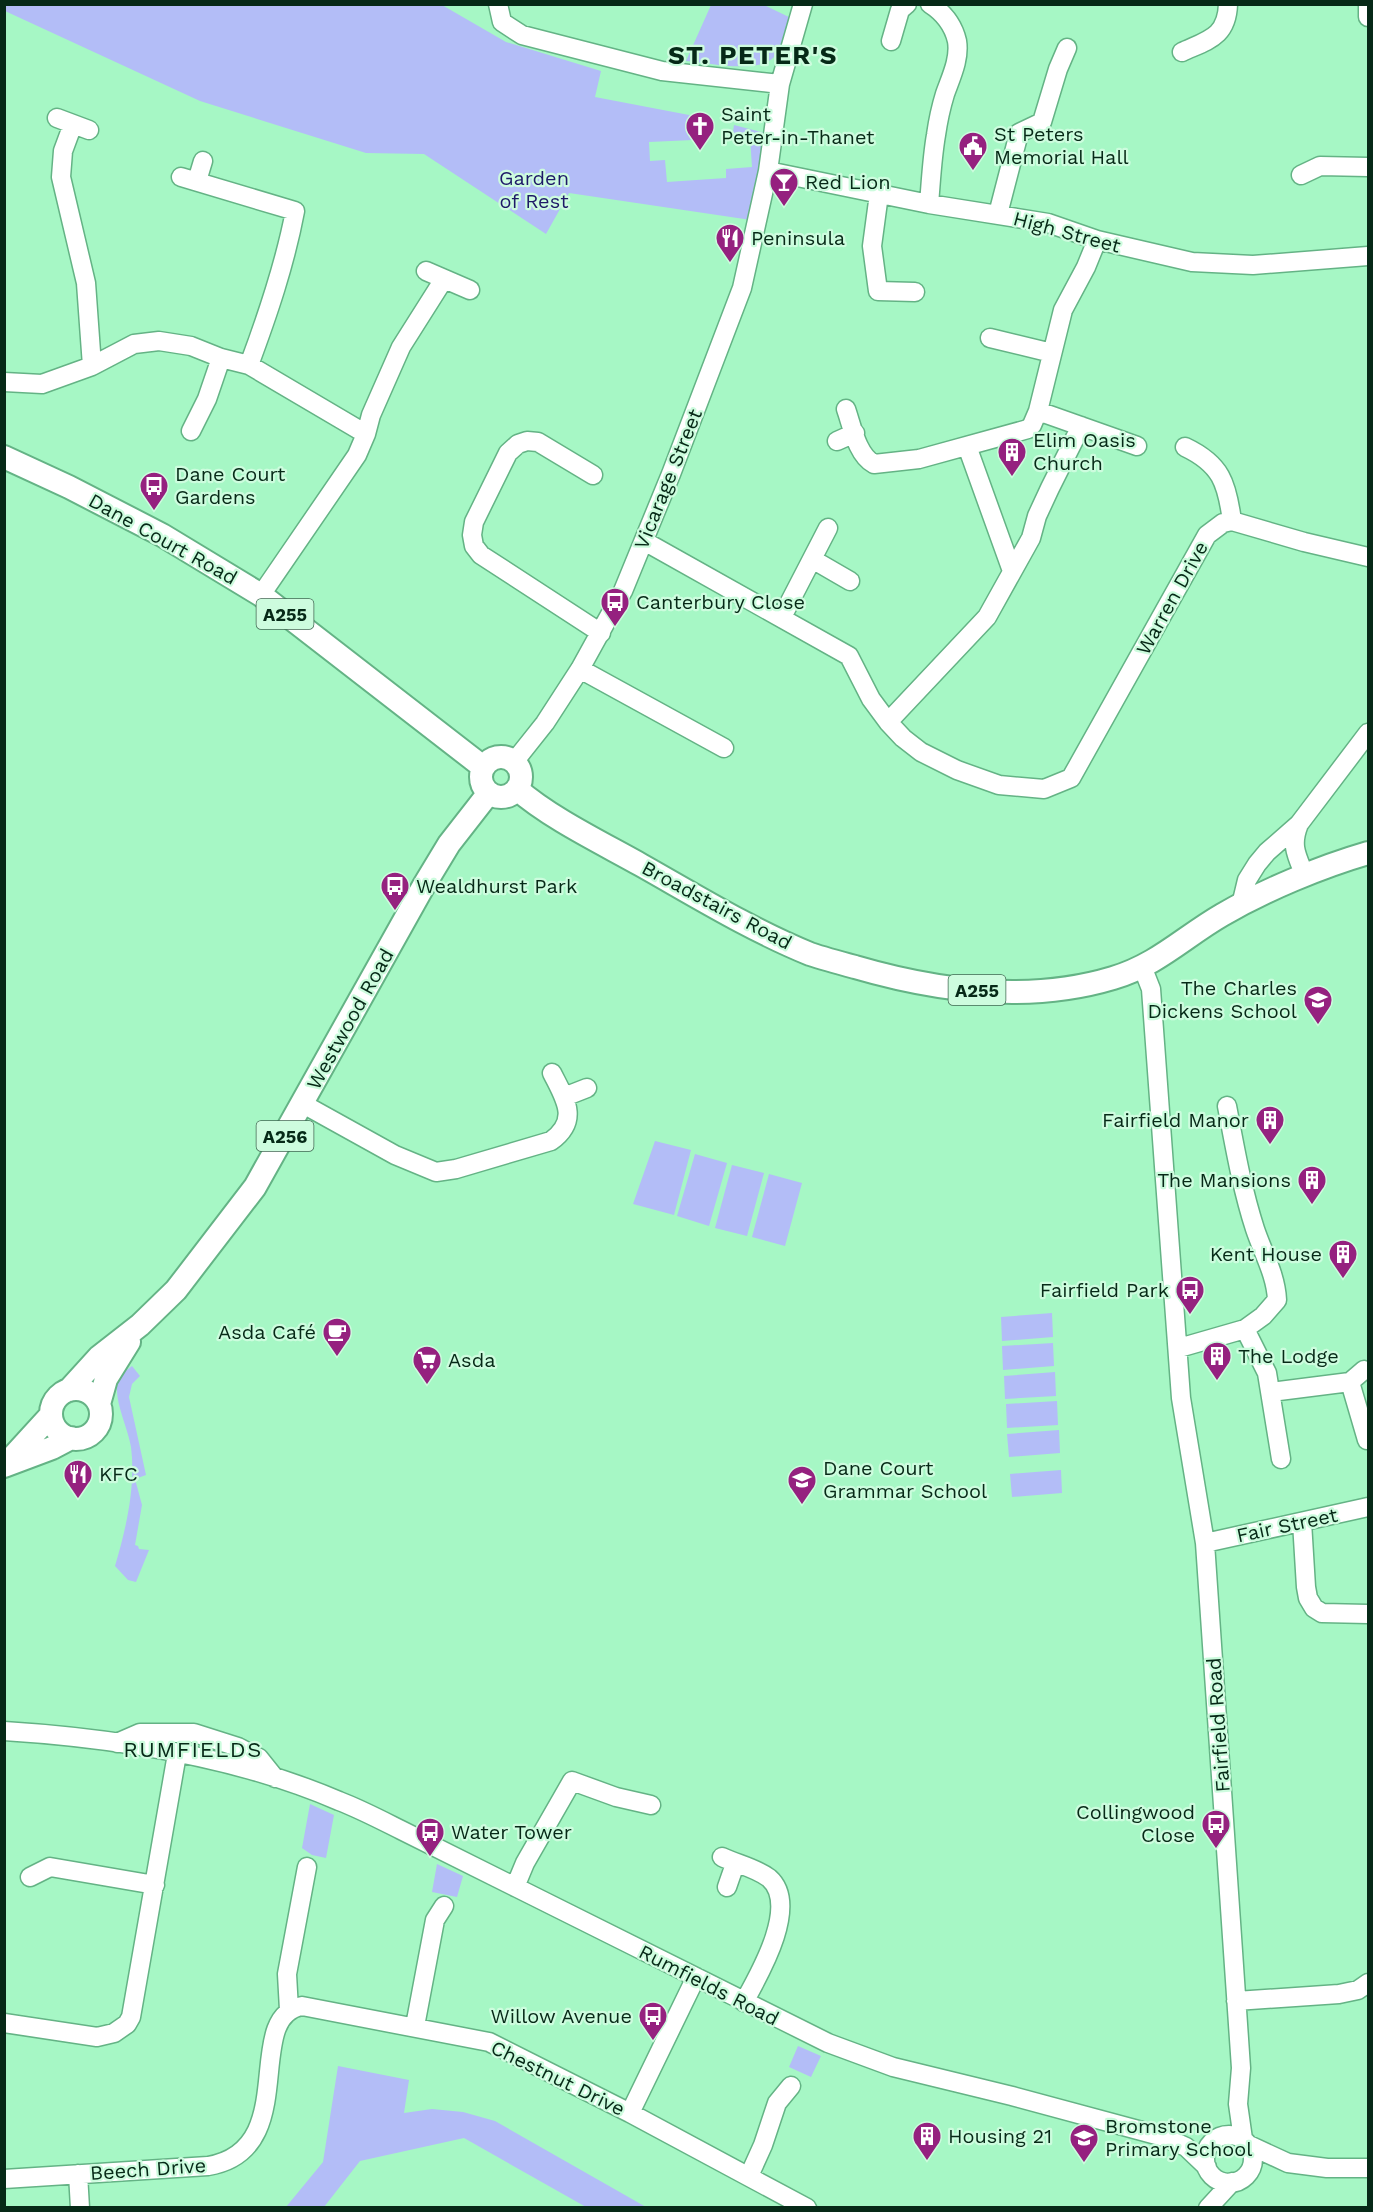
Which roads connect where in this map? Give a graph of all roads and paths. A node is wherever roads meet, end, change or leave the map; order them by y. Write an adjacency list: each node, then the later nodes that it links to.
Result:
1 (498, 4): 11 (street)
2 (803, 4): 11 (street, Vicarage Street)
3 (907, 4): 8 (street)
4 (930, 4): 18 (street)
5 (1227, 4): 10 (street)
6 (1368, 4): 7 (street)
7 (1368, 17)
8 (891, 41)
9 (1067, 48): 19 (street)
10 (1182, 52)
11 (780, 84): 15 (street, Vicarage Street)
12 (73, 124): 30 (street)
13 (203, 161): 29 (street)
14 (1368, 167): 16 (street)
15 (768, 171): 17 (street, High Street); 46 (street, Vicarage Street)
16 (1301, 175)
17 (879, 194): 18 (street, High Street); 25 (street)
18 (928, 204): 19 (street, High Street)
19 (998, 214): 20 (street, High Street)
20 (1096, 240): 21 (street, High Street); 27 (street)
21 (1368, 256)
22 (426, 271): 23 (street)
23 (444, 279): 24 (street); 37 (street)
24 (470, 290)
25 (915, 292)
26 (990, 338): 27 (street)
27 (1052, 353): 33 (street)
28 (221, 358): 29 (street); 30 (street); 35 (street)
29 (249, 365): 37 (street)
30 (92, 366): 31 (street)
31 (4, 382)
32 (846, 409): 36 (street)
33 (1038, 411): 34 (street); 39 (street)
34 (1081, 426): 40 (street); 49 (street)
35 (191, 431)
36 (855, 433): 38 (street); 39 (street)
37 (366, 434): 51 (street)
38 (837, 441)
39 (967, 446): 49 (street)
40 (1137, 446)
41 (1185, 447): 44 (street)
42 (4, 457): 51 (main road, Dane Court Road / A255)
43 (582, 476): 53 (street)
44 (1232, 521): 47 (street); 55 (street, Warren Drive)
45 (828, 528): 48 (street)
46 (644, 541): 52 (street); 53 (street, Vicarage Street)
47 (1368, 557)
48 (812, 559): 50 (street); 52 (street)
49 (1012, 571): 55 (street)
50 (850, 581)
51 (261, 595): 59 (main road, Dane Court Road / A255)
52 (782, 617): 55 (street)
53 (601, 633): 54 (street, Vicarage Street)
54 (580, 669): 57 (street); 58 (street, Vicarage Street)
55 (888, 722)
56 (1368, 733): 62 (street)
57 (711, 747)
58 (514, 762): 59 (main road); 60 (main road)
59 (483, 766): 61 (main road)
60 (517, 789): 61 (main road); 68 (main road, Broadstairs Road / A255)
61 (488, 794): 72 (main road, Westwood Road / A256)
62 (1299, 824): 63 (street); 64 (street)
63 (1294, 848): 64 (street); 66 (street)
64 (1267, 852): 67 (street)
65 (1368, 853): 66 (main road, Broadstairs Road / A255)
66 (1305, 876): 67 (main road, Broadstairs Road / A255)
67 (1241, 905): 68 (main road, Broadstairs Road / A255)
68 (1142, 966): 76 (street, Fairfield Road)
69 (552, 1072): 71 (street)
70 (587, 1088): 71 (street)
71 (564, 1097): 72 (street)
72 (303, 1104): 74 (main road, Westwood Road / A256)
73 (1227, 1106): 75 (street)
74 (140, 1325): 79 (main road, Westwood Road / A256); 81 (main road, Westwood Road / A256)
75 (1245, 1329): 76 (street); 80 (street)
76 (1179, 1348): 89 (street, Fairfield Road)
77 (1364, 1370): 78 (street)
78 (1350, 1382): 80 (street); 84 (street)
79 (69, 1390): 81 (main road); 82 (main road)
80 (1271, 1392): 85 (street)
81 (99, 1404): 83 (main road)
82 (51, 1416): 83 (main road); 86 (main road)
83 (71, 1438): 86 (main road)
84 (1368, 1439)
85 (1281, 1459)
86 (4, 1466)
87 (1368, 1507): 88 (street, Fair Street)
88 (1302, 1522): 89 (street, Fair Street); 90 (street)
89 (1204, 1543): 104 (street, Fairfield Road)
90 (1368, 1614)
91 (4, 1731): 92 (street, Rumfields Road)
92 (117, 1743): 93 (street, Rumfields Road); 94 (street, Rumfields Road)
93 (177, 1754): 94 (street, Rumfields Road); 98 (street)
94 (275, 1778): 99 (street, Rumfields Road)
95 (651, 1805): 99 (street)
96 (307, 1867): 106 (street)
97 (30, 1877): 98 (street)
98 (155, 1885): 107 (street)
99 (515, 1887): 102 (street, Rumfields Road)
100 (727, 1887): 105 (street)
101 (444, 1906): 108 (street)
102 (696, 1977): 105 (street, Rumfields Road); 111 (street)
103 (1368, 1983): 104 (street)
104 (1236, 2001): 110 (street, Fairfield Road)
105 (744, 2002): 112 (street, Rumfields Road)
106 (290, 2010): 108 (street, Chestnut Drive); 119 (street, Beech Drive)
107 (4, 2024)
108 (415, 2026): 111 (street, Chestnut Drive)
109 (791, 2086): 120 (street)
110 (1238, 2104): 113 (street, Fairfield Road); 114 (street, Fairfield Road)
111 (630, 2113): 120 (street, Chestnut Drive)
112 (1164, 2137): 113 (street, Rumfields Road); 117 (street, Rumfields Road)
113 (1217, 2139): 114 (street); 117 (street)
114 (1246, 2142): 115 (street); 118 (street)
115 (1287, 2163): 116 (street); 118 (street)
116 (1368, 2168)
117 (1210, 2171): 122 (street); 125 (street)
118 (1250, 2171): 122 (street)
119 (78, 2174): 121 (street, Beech Drive); 123 (street)
120 (749, 2176): 124 (street, Chestnut Drive)
121 (4, 2178)
122 (1233, 2182): 125 (street)
123 (80, 2208)
124 (807, 2208)
125 (1206, 2208)

